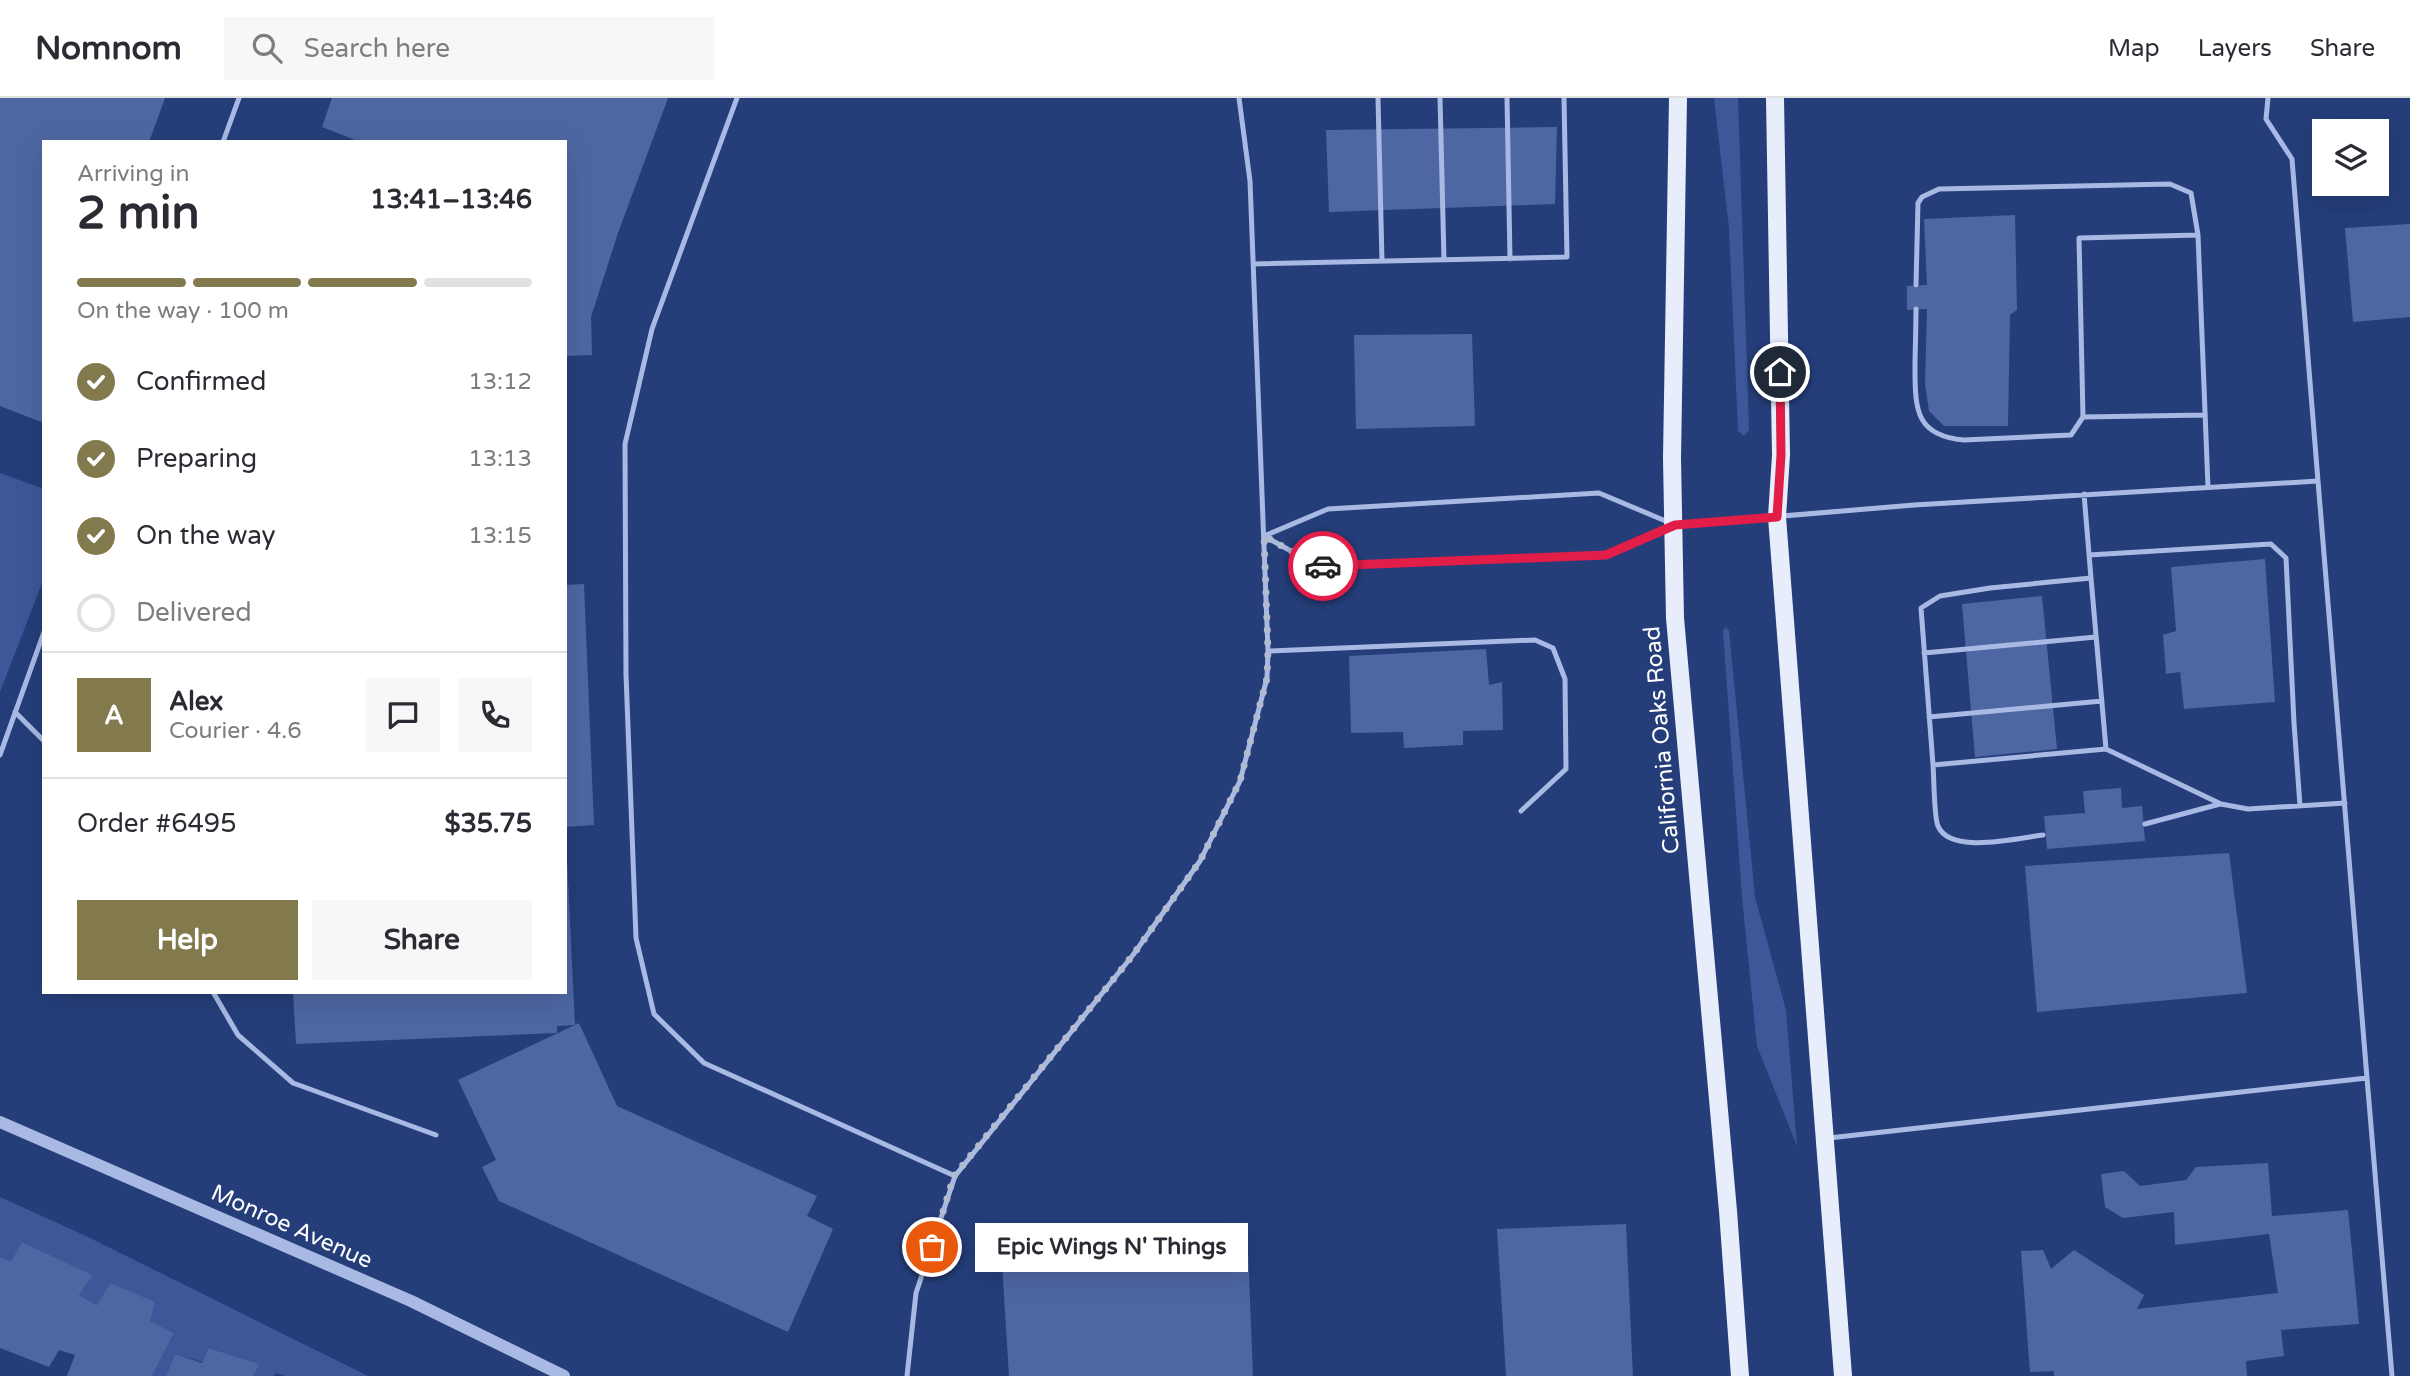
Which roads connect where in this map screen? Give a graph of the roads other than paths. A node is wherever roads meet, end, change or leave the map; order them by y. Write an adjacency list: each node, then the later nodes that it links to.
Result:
1 (239, 98): 11 (lane)
2 (737, 98): 51 (lane)
3 (1239, 98): 16 (lane)
4 (1378, 98): 15 (lane)
5 (1440, 98): 14 (lane)
6 (1507, 98): 13 (lane)
7 (1564, 98): 13 (lane)
8 (1678, 98): 25 (main road, California Oaks Road)
9 (1775, 98): 24 (main road)
10 (2268, 98): 21 (lane)
11 (224, 140)
12 (2197, 235): 17 (lane); 19 (lane); 20 (lane)
13 (1510, 259): 14 (lane)
14 (1444, 260): 15 (lane)
15 (1382, 261): 16 (lane)
16 (1253, 264): 26 (lane)
17 (1916, 285)
18 (1916, 309): 20 (lane)
19 (2205, 415): 20 (lane); 22 (lane)
20 (2083, 417)
21 (2318, 481): 22 (lane); 40 (lane)
22 (2208, 487): 23 (lane)
23 (2084, 494): 24 (lane); 27 (lane)
24 (1777, 517): 25 (lane); 50 (main road)
25 (1675, 525): 26 (lane); 26 (lane); 54 (main road, California Oaks Road)
26 (1264, 536): 31 (lane)
27 (2089, 555): 28 (lane); 42 (lane)
28 (2091, 578): 29 (lane); 32 (lane)
29 (2096, 637): 32 (lane); 33 (lane)
30 (42, 638): 34 (lane)
31 (1268, 651): 43 (lane); 51 (lane)
32 (1924, 653): 35 (lane)
33 (2102, 701): 35 (lane); 37 (lane)
34 (15, 712): 36 (lane); 38 (lane)
35 (1929, 716): 39 (lane)
36 (42, 739)
37 (2106, 749): 39 (lane); 41 (lane)
38 (0, 755)
39 (1933, 765): 45 (lane)
40 (2345, 803): 42 (lane); 47 (lane)
41 (2221, 804): 42 (lane); 44 (lane)
42 (2300, 806)
43 (1521, 811)
44 (2145, 824)
45 (2043, 835)
46 (214, 994): 49 (lane)
47 (2367, 1078): 50 (lane); 56 (lane)
48 (0, 1122): 52 (street, Monroe Avenue)
49 (436, 1135)
50 (1825, 1138): 55 (main road)
51 (954, 1176): 53 (lane)
52 (564, 1376)
53 (906, 1376)
54 (1740, 1376)
55 (1843, 1376)
56 (2392, 1376)

